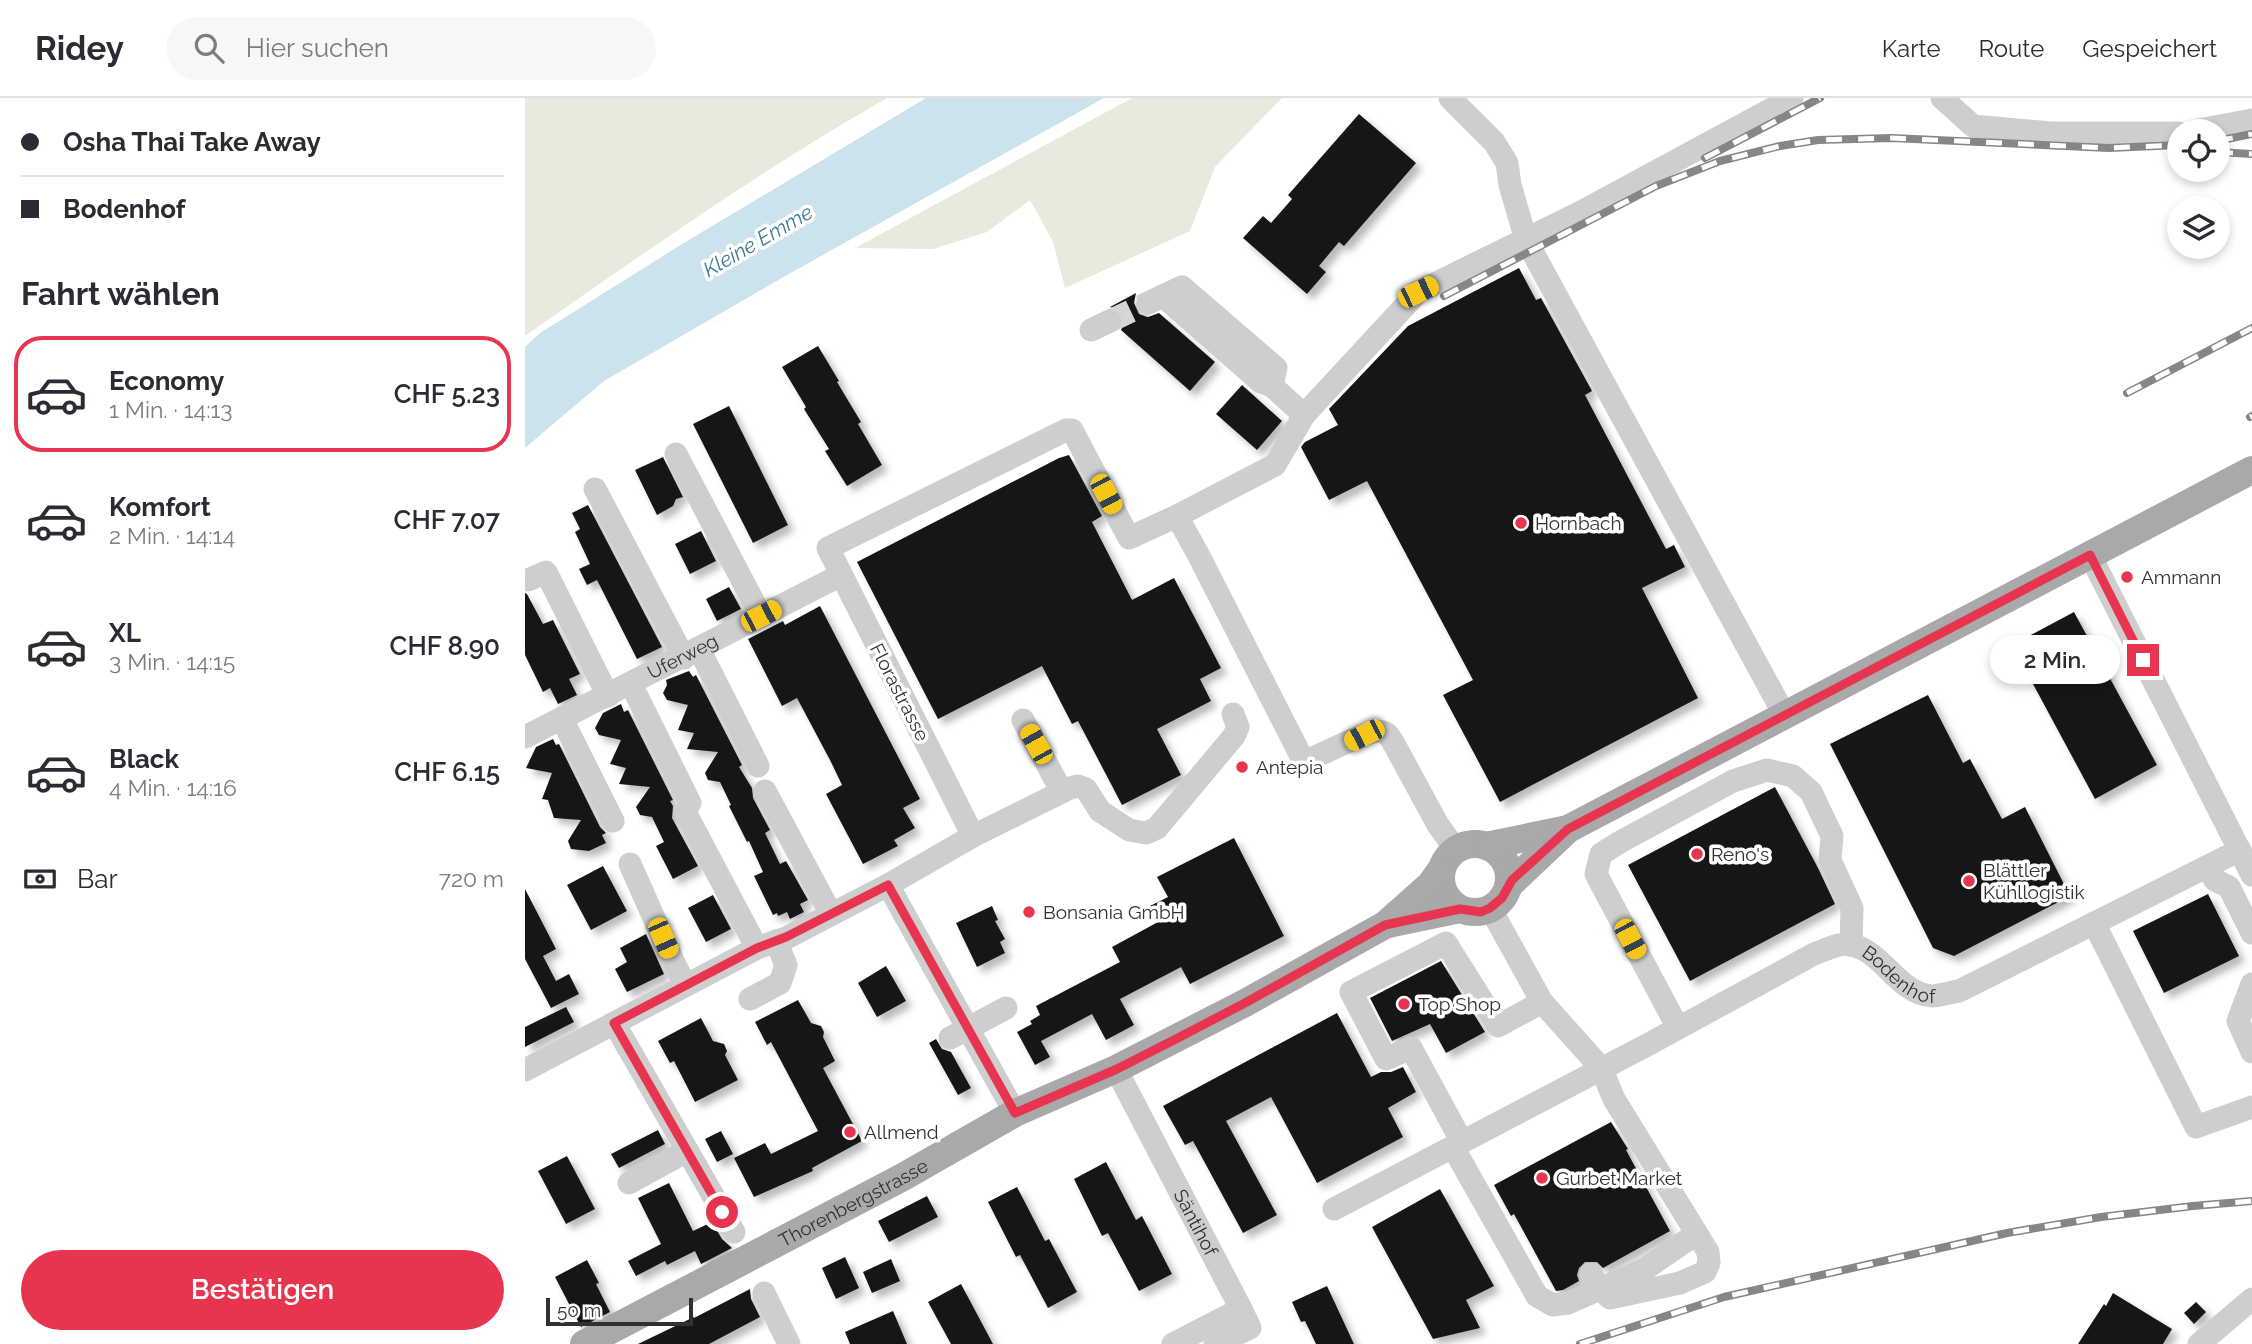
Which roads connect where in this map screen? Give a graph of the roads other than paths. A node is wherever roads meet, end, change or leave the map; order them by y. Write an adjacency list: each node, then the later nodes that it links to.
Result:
1 (1450, 98): 7 (street)
2 (1792, 98): 7 (street)
3 (1942, 98): 6 (street)
4 (2252, 120): 5 (street)
5 (2230, 124)
6 (2167, 132)
7 (1526, 240): 9 (street); 22 (street)
8 (1156, 299): 9 (street)
9 (1304, 415): 13 (street)
10 (676, 454): 17 (street)
11 (2252, 470): 14 (main road)
12 (595, 489): 18 (street)
13 (1177, 516): 15 (street, Florastrasse); 34 (street)
14 (2090, 555): 22 (main road); 33 (street)
15 (841, 575): 17 (street, Uferweg); 31 (street, Florastrasse)
16 (528, 580): 20 (street)
17 (761, 616): 18 (street, Uferweg)
18 (692, 654): 19 (street, Uferweg); 26 (street)
19 (631, 684): 20 (street, Uferweg); 46 (street)
20 (608, 696): 23 (street, Uferweg)
21 (1233, 714): 28 (street)
22 (1785, 716): 30 (main road)
23 (562, 719): 25 (street, Uferweg); 29 (street)
24 (1023, 720): 28 (street)
25 (525, 737)
26 (758, 766)
27 (765, 791): 42 (street)
28 (1062, 792): 31 (street)
29 (613, 821)
30 (1568, 829): 32 (main road); 39 (main road)
31 (973, 836): 38 (street)
32 (1486, 846): 34 (main road); 39 (main road)
33 (2240, 850): 36 (street, Bodenhof); 37 (street)
34 (1448, 860): 41 (main road); 44 (main road, Thorenbergstrasse)
35 (630, 864): 48 (street)
36 (2206, 867): 43 (street, Bodenhof); 45 (street)
37 (2252, 875)
38 (888, 885): 42 (street); 55 (street)
39 (1508, 886): 40 (main road)
40 (1490, 908): 41 (main road); 51 (street)
41 (1460, 909): 44 (main road, Thorenbergstrasse)
42 (831, 914): 46 (street)
43 (2094, 923): 47 (street, Bodenhof); 60 (street)
44 (1385, 925): 58 (main road, Thorenbergstrasse)
45 (2252, 933)
46 (766, 944): 48 (street); 50 (street)
47 (1851, 946): 54 (street, Bodenhof); 54 (street)
48 (685, 984): 53 (street)
49 (2252, 984): 56 (street)
50 (750, 999)
51 (1542, 1002): 57 (street); 62 (street)
52 (1006, 1009): 55 (street)
53 (614, 1023): 59 (street); 63 (street)
54 (1678, 1027): 57 (street, Bodenhof)
55 (959, 1033): 61 (street)
56 (2252, 1052)
57 (1601, 1068): 62 (street, Bodenhof); 67 (street)
58 (1117, 1069): 61 (main road, Thorenbergstrasse); 71 (street, Säntihof)
59 (525, 1070)
60 (2252, 1107)
61 (1015, 1113): 72 (main road, Thorenbergstrasse)
62 (1458, 1145): 65 (street, Bodenhof); 67 (street)
63 (687, 1151): 64 (street); 66 (street)
64 (629, 1183)
65 (1333, 1209)
66 (734, 1232)
67 (1696, 1234): 68 (street)
68 (1591, 1274)
69 (764, 1293): 73 (street)
70 (2252, 1299): 76 (street)
71 (1241, 1309): 74 (street); 75 (street)
72 (584, 1344)
73 (789, 1344)
74 (1173, 1344)
75 (1215, 1344)
76 (2199, 1344)

